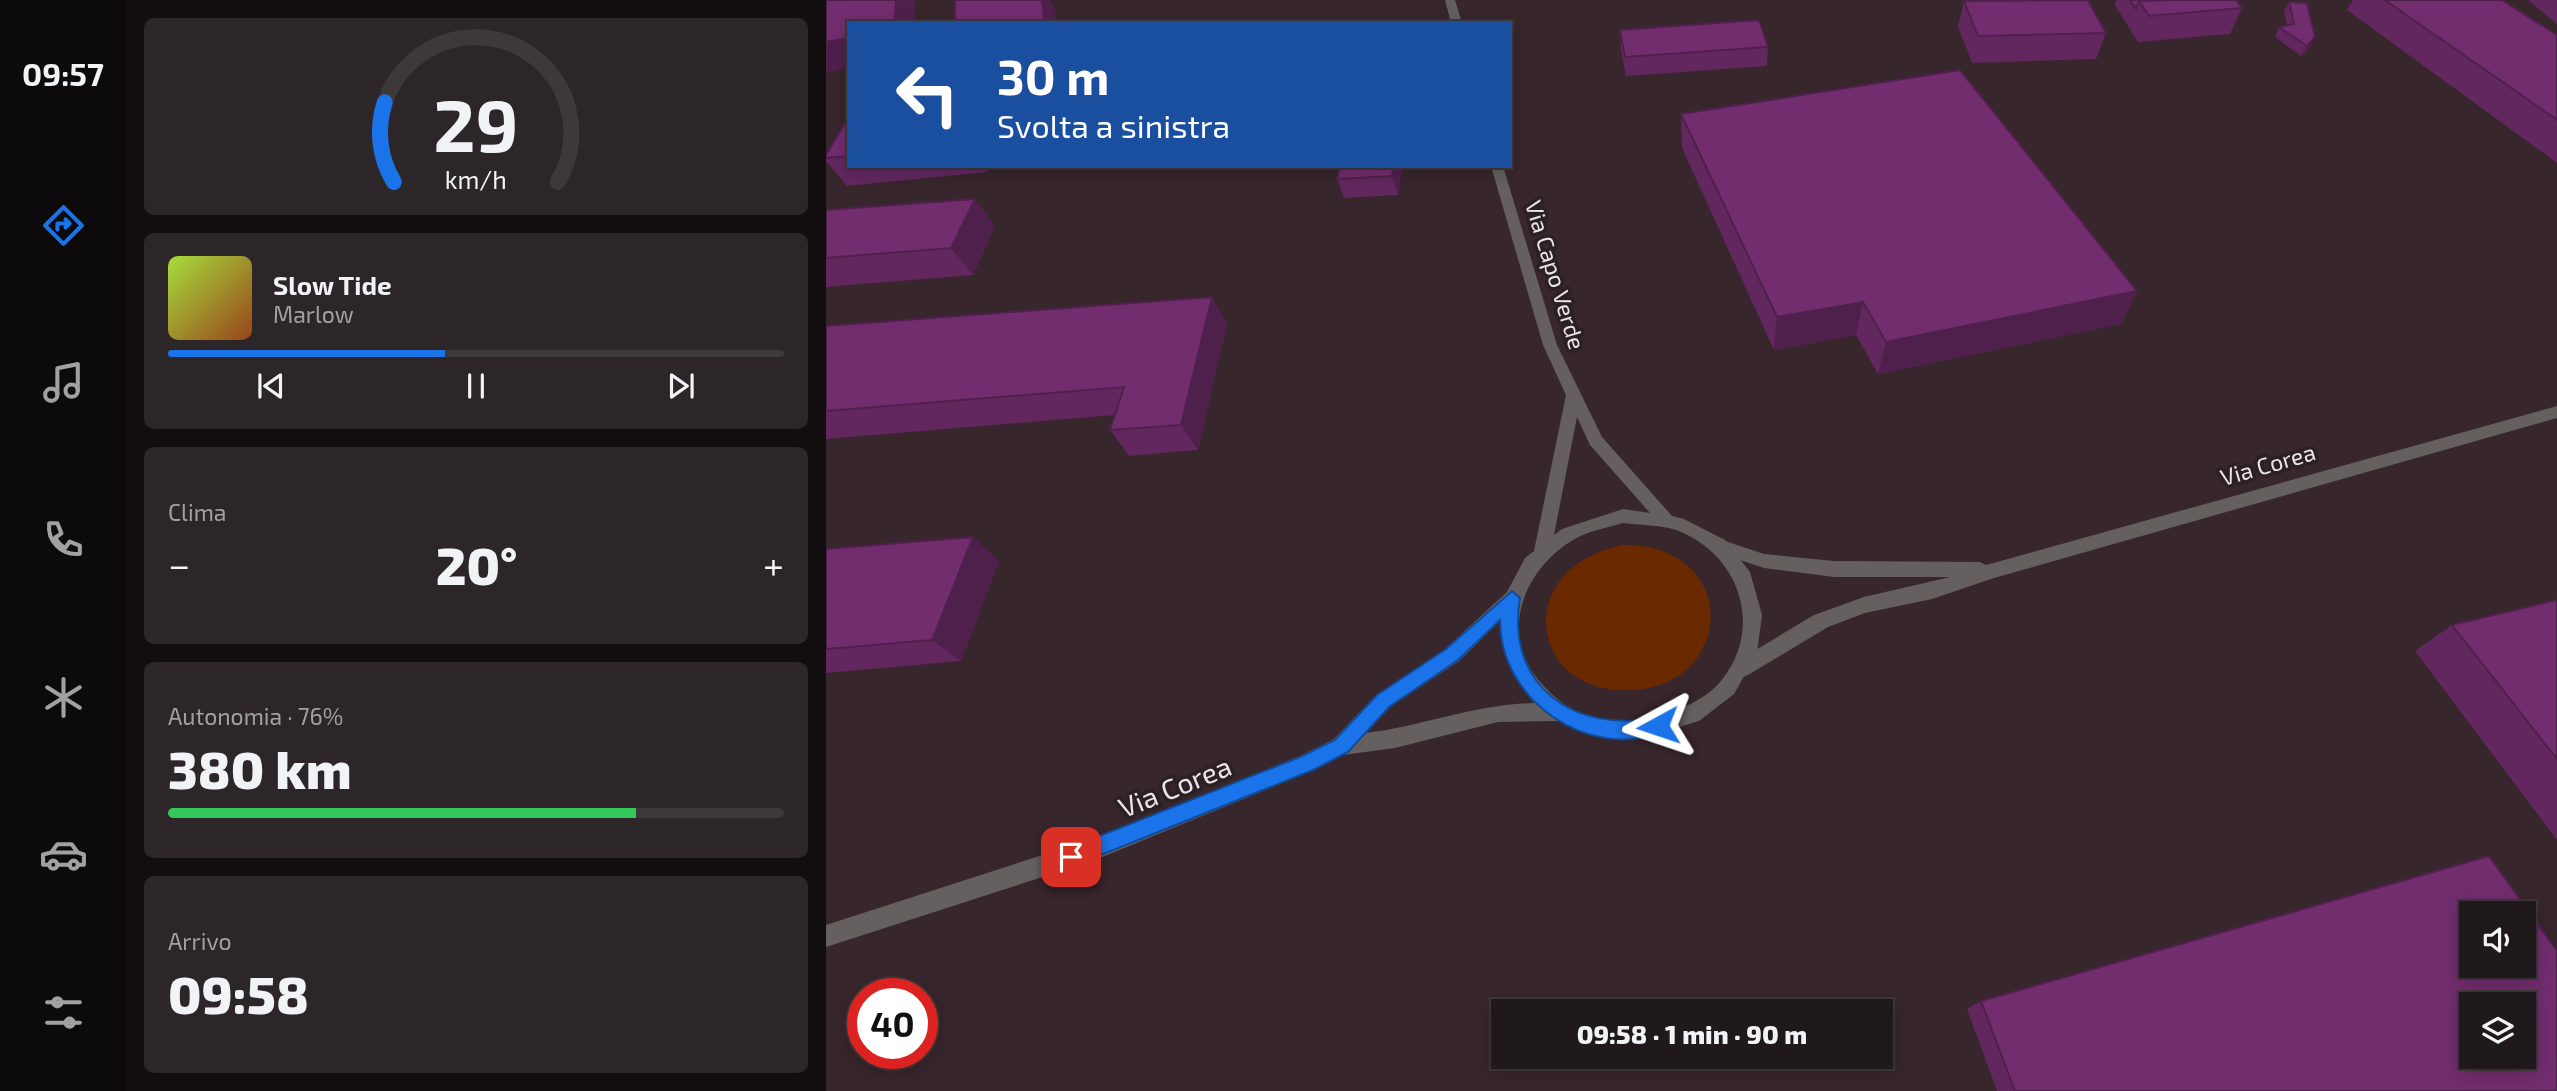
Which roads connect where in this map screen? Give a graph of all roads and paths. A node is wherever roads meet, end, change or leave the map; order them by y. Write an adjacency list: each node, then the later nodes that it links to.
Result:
1 (1450, 0): 2 (street)
2 (1456, 21)
3 (1498, 168): 4 (street, Via Capo Verde)
4 (1574, 396): 6 (street, Via Capo Verde); 8 (street)
5 (2557, 412): 9 (street, Via Corea)
6 (1665, 518): 7 (street); 8 (street)
7 (1722, 547): 9 (street); 11 (street)
8 (1542, 550): 10 (street)
9 (1994, 570): 11 (street)
10 (1512, 598): 12 (street); 13 (street)
11 (1741, 670): 12 (street)
12 (1559, 712): 13 (street)
13 (1341, 746): 14 (street, Via Corea)
14 (826, 936)

